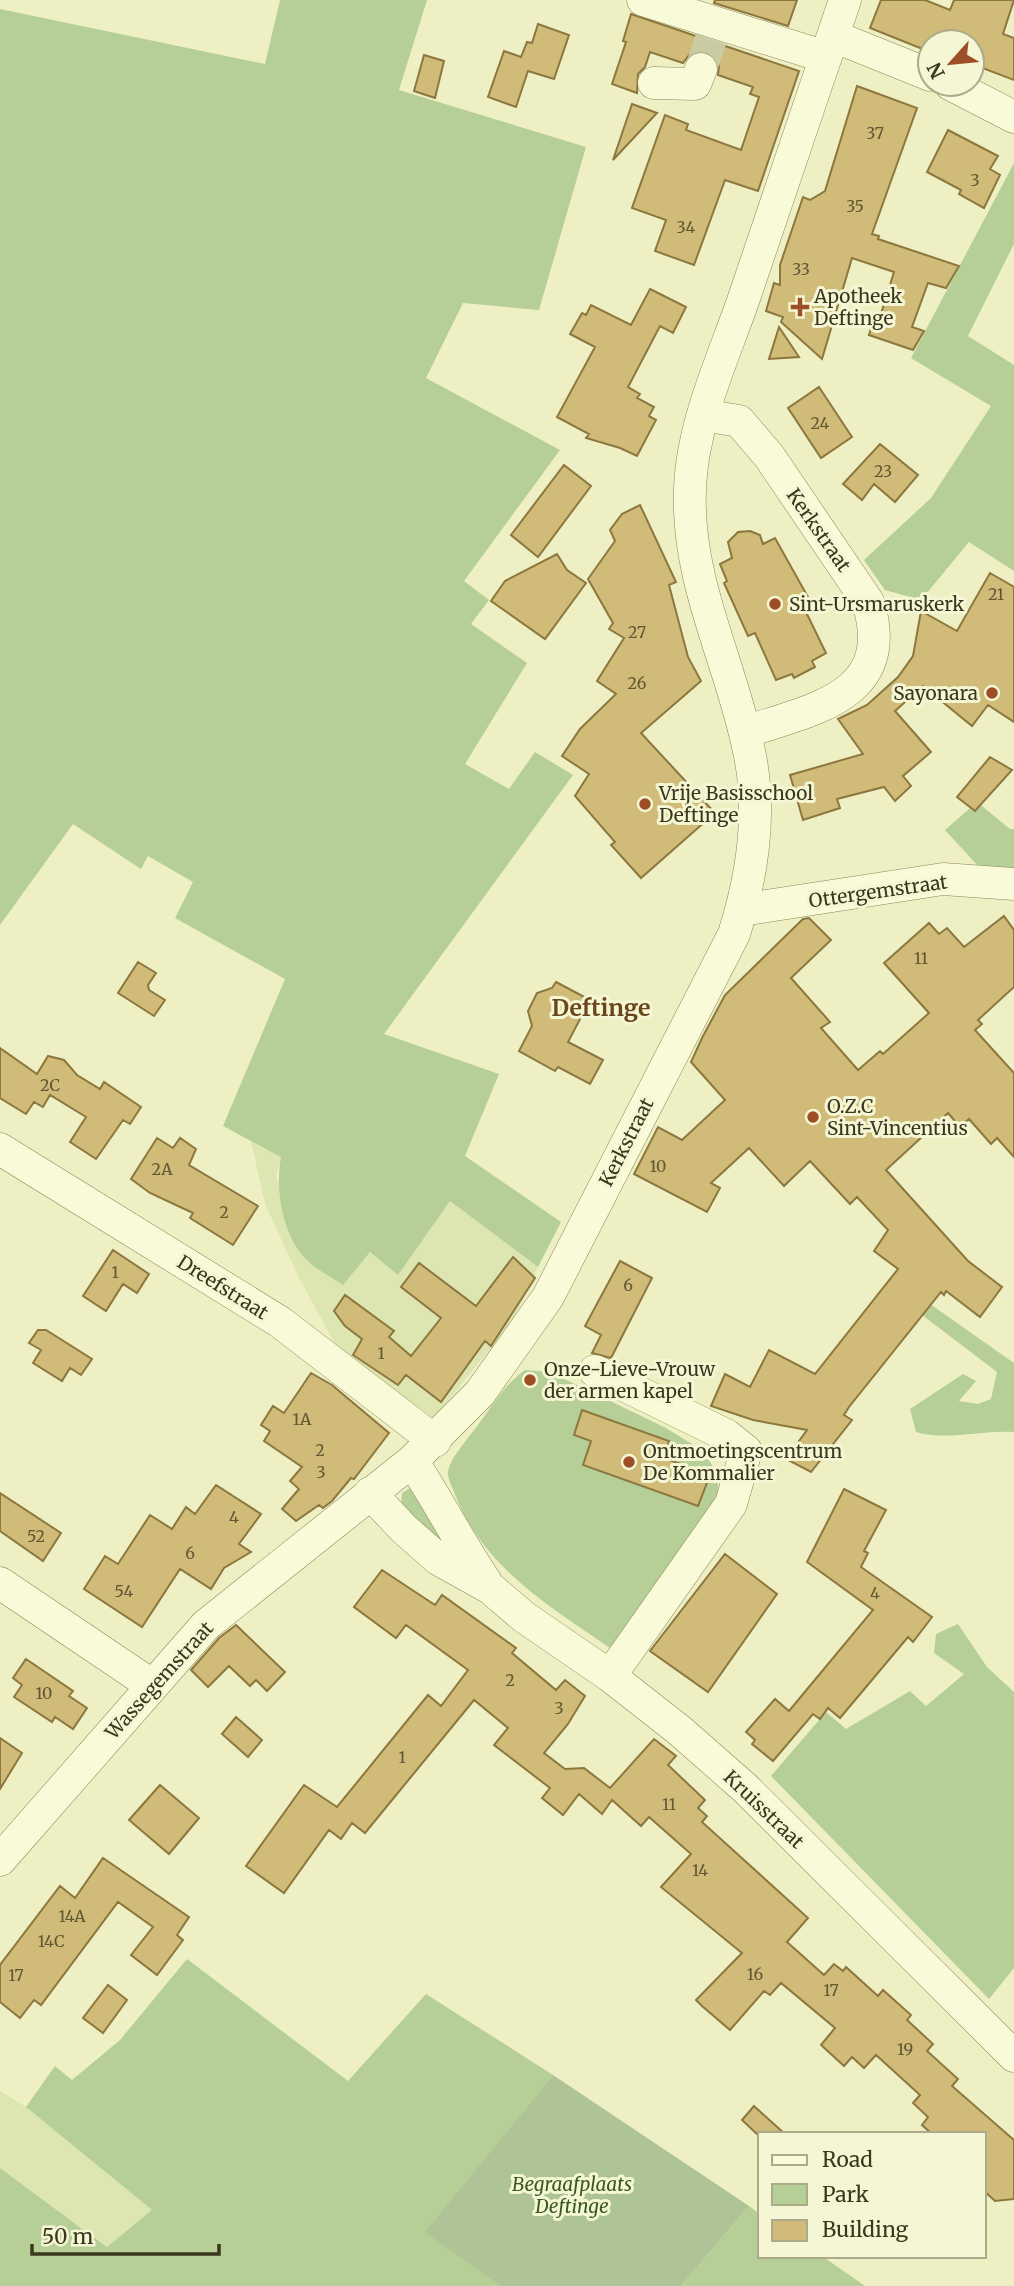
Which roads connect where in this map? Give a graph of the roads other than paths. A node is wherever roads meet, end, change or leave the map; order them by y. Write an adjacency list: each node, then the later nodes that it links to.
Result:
1 (643, 0): 3 (street)
2 (845, 0): 3 (street, Kerkstraat)
3 (830, 46): 5 (street); 9 (street, Kerkstraat)
4 (701, 69): 6 (street)
5 (916, 71)
6 (654, 83)
7 (977, 98): 8 (street)
8 (1014, 117)
9 (703, 415): 10 (street, Kerkstraat); 10 (street, Kerkstraat)
10 (745, 732): 12 (street, Kerkstraat)
11 (1014, 884): 12 (street, Ottergemstraat)
12 (741, 910): 15 (street, Kerkstraat)
13 (0, 1149): 15 (street, Dreefstraat)
14 (595, 1371): 19 (street)
15 (423, 1451): 16 (street, Kerkstraat); 18 (street, Kruisstraat)
16 (370, 1493): 18 (street, Kruisstraat); 20 (street, Wassegemstraat)
17 (0, 1583): 20 (street)
18 (490, 1588): 19 (street, Kruisstraat)
19 (610, 1676): 22 (street, Kruisstraat)
20 (150, 1684): 21 (street, Wassegemstraat)
21 (0, 1860)
22 (1014, 2056)

